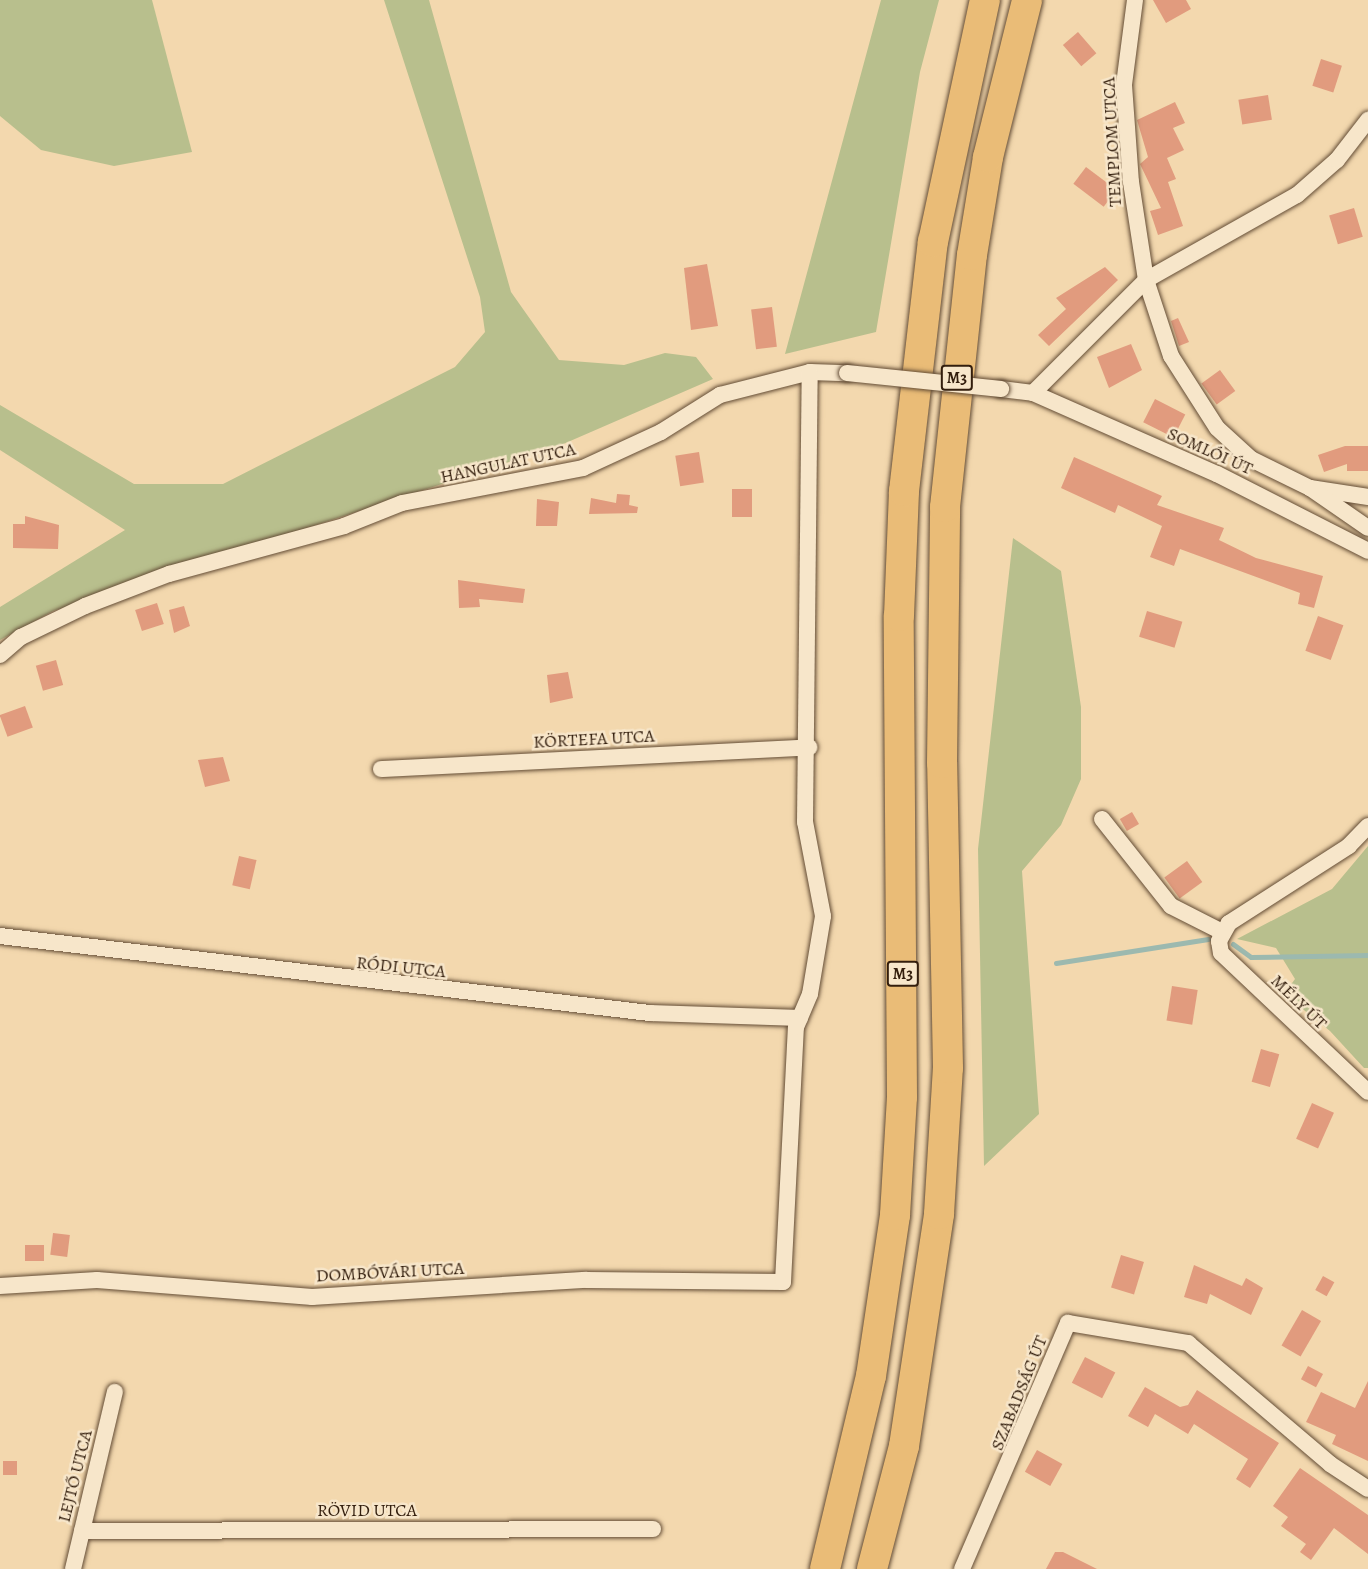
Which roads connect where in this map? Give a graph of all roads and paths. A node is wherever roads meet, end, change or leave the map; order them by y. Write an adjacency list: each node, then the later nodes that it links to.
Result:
1 (985, 0): 28 (highway, M3)
2 (1027, 0): 29 (highway, M3)
3 (1135, 0): 5 (street, TEMPLOM UTCA)
4 (1368, 120): 5 (street)
5 (1146, 280): 7 (street); 8 (street, TEMPLOM UTCA)
6 (810, 372): 7 (street, HANGULAT UTCA, bridge); 13 (street, HANGULAT UTCA); 14 (street)
7 (1033, 393): 12 (street, SOMLÓI ÚT)
8 (1203, 408): 9 (street, SOMLÓI ÚT)
9 (1310, 488): 10 (street, SOMLÓI ÚT); 11 (street, SOMLÓI ÚT)
10 (1368, 497)
11 (1368, 528)
12 (1368, 551)
13 (0, 655)
14 (809, 747): 15 (street, KÖRTEFA UTCA); 20 (street)
15 (381, 769)
16 (1102, 819): 18 (street)
17 (1368, 826): 18 (street)
18 (1220, 931): 21 (street, MÉLY ÚT)
19 (0, 936): 20 (street, RÓDI UTCA)
20 (800, 1018): 22 (street, DOMBÓVÁRI UTCA)
21 (1368, 1092)
22 (0, 1286)
23 (115, 1392): 26 (street, LEJTŐ UTCA)
24 (1368, 1489): 30 (street, SZABADSÁG ÚT)
25 (653, 1529): 26 (street, RÖVID UTCA)
26 (82, 1531): 27 (street, LEJTŐ UTCA)
27 (73, 1569)
28 (825, 1569)
29 (872, 1569)
30 (962, 1569)

